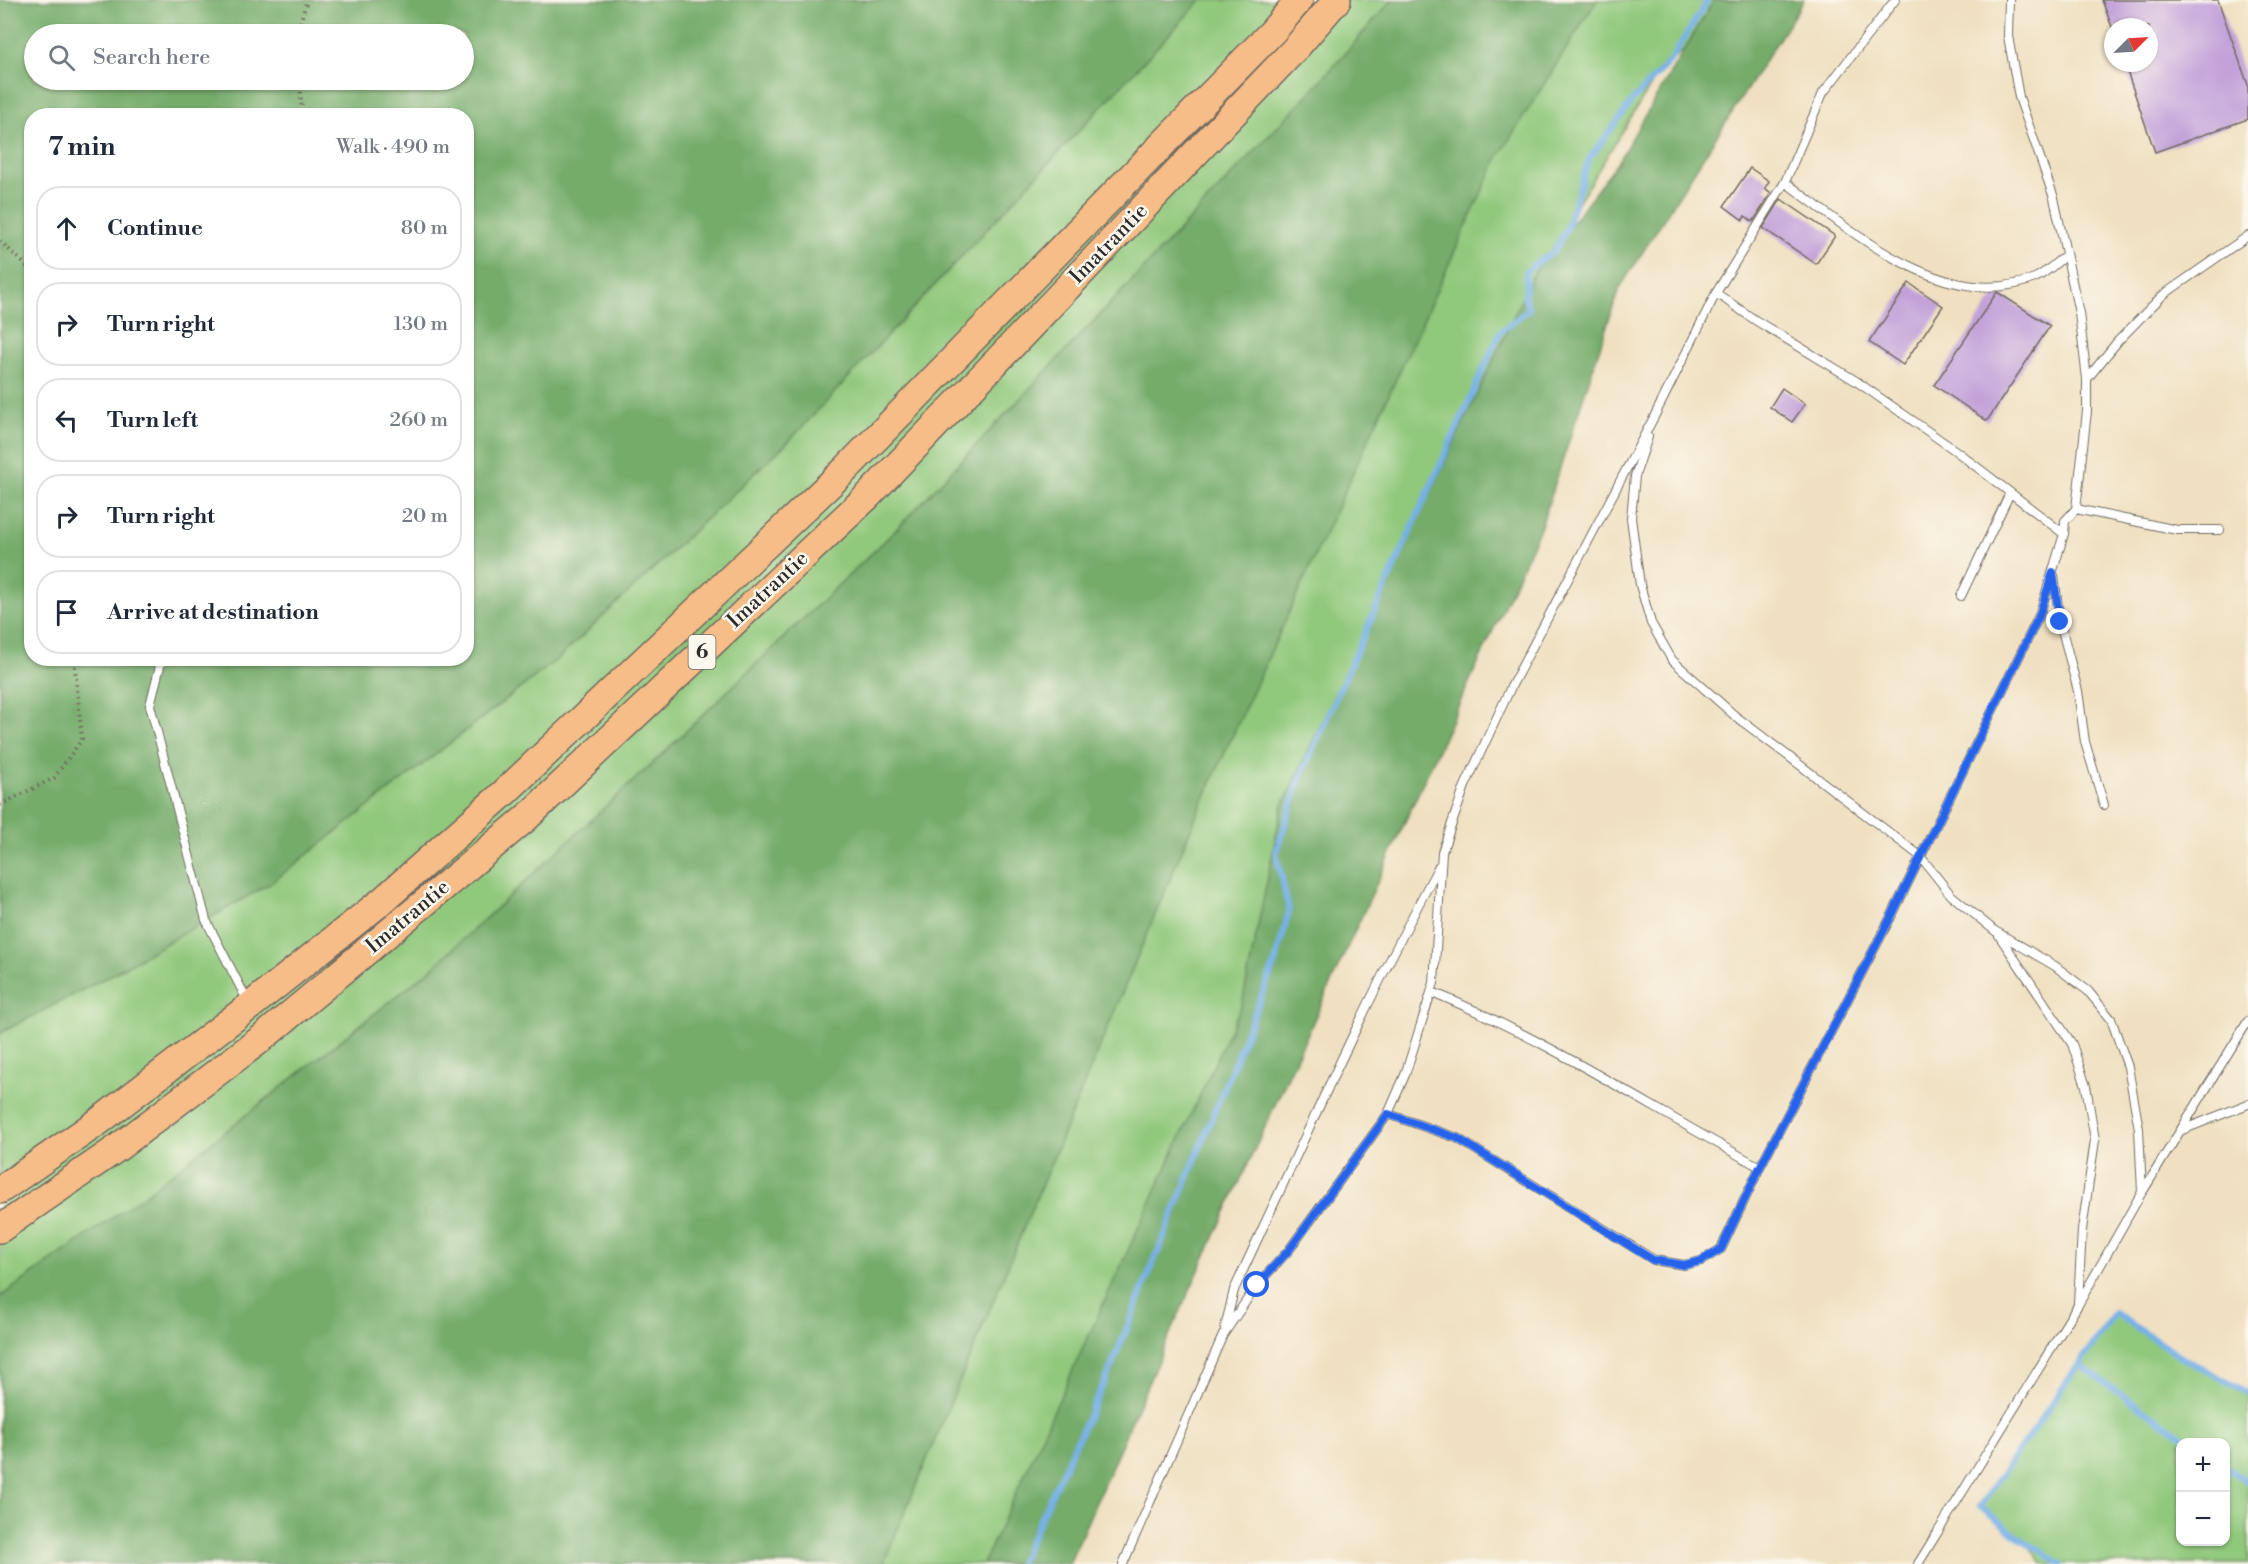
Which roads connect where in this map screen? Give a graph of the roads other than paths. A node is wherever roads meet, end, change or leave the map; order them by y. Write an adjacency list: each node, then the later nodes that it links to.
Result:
1 (1299, 0): 23 (highway, Imatrantie / 6)
2 (1336, 0): 31 (highway, Imatrantie / 6)
3 (1895, 0): 5 (lane)
4 (2009, 0): 7 (lane)
5 (1785, 182): 7 (lane); 8 (lane)
6 (2248, 236): 9 (lane)
7 (2066, 255): 9 (lane)
8 (1716, 293): 10 (lane); 11 (lane)
9 (2087, 379): 12 (lane)
10 (1654, 417): 19 (lane); 20 (lane)
11 (2010, 495): 14 (lane); 16 (lane)
12 (2076, 509): 13 (lane); 14 (lane)
13 (2220, 530)
14 (2064, 534): 15 (lane)
15 (2053, 572): 18 (lane); 19 (lane)
16 (1961, 596)
17 (160, 666): 23 (lane)
18 (2104, 805)
19 (1920, 856): 21 (lane); 28 (lane)
20 (1440, 863): 22 (lane); 33 (lane)
21 (1995, 931): 30 (lane); 32 (lane)
22 (1432, 992): 26 (lane); 28 (lane)
23 (250, 1006): 29 (highway, Imatrantie / 6)
24 (2248, 1021): 27 (lane)
25 (2248, 1104): 27 (lane)
26 (1388, 1114): 28 (lane); 33 (lane)
27 (2180, 1131): 30 (lane)
28 (1760, 1167)
29 (0, 1190)
30 (2142, 1192): 32 (lane)
31 (0, 1229)
32 (2078, 1305): 35 (lane)
33 (1223, 1335): 34 (lane)
34 (1123, 1564)
35 (1918, 1564)

